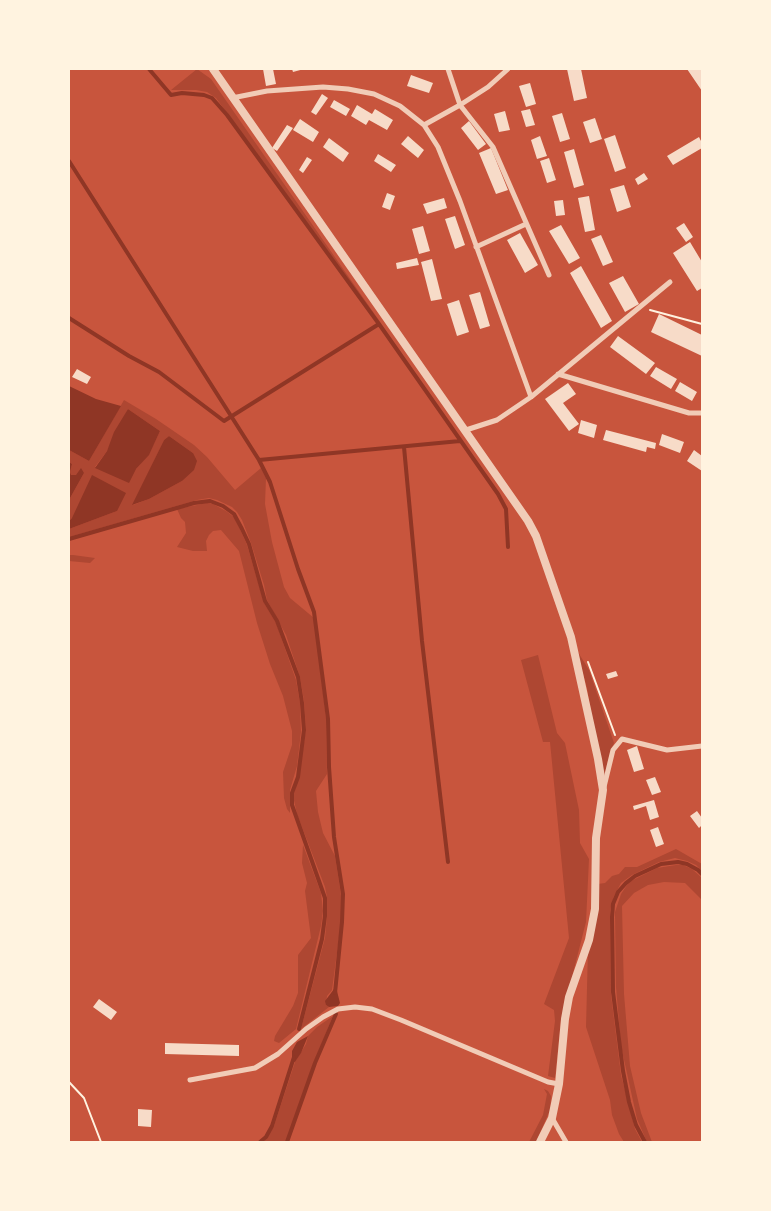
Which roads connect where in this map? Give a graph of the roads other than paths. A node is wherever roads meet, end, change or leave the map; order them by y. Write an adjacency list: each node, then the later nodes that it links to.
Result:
1 (213, 69): 4 (street)
2 (448, 69): 5 (street)
3 (508, 69): 5 (street)
4 (232, 98): 6 (street); 14 (street)
5 (460, 105): 6 (street); 7 (street)
6 (424, 125): 8 (street)
7 (526, 224): 8 (street); 9 (street)
8 (476, 247): 12 (street)
9 (549, 275)
10 (670, 282): 11 (street)
11 (558, 374): 12 (street); 13 (street)
12 (530, 397): 14 (street)
13 (702, 413)
14 (466, 430): 16 (street)
15 (702, 746): 16 (street)
16 (603, 790): 18 (street)
17 (190, 1080): 18 (street)
18 (559, 1084): 19 (street)
19 (552, 1118): 20 (street); 21 (street)
20 (540, 1142)
21 (566, 1142)

